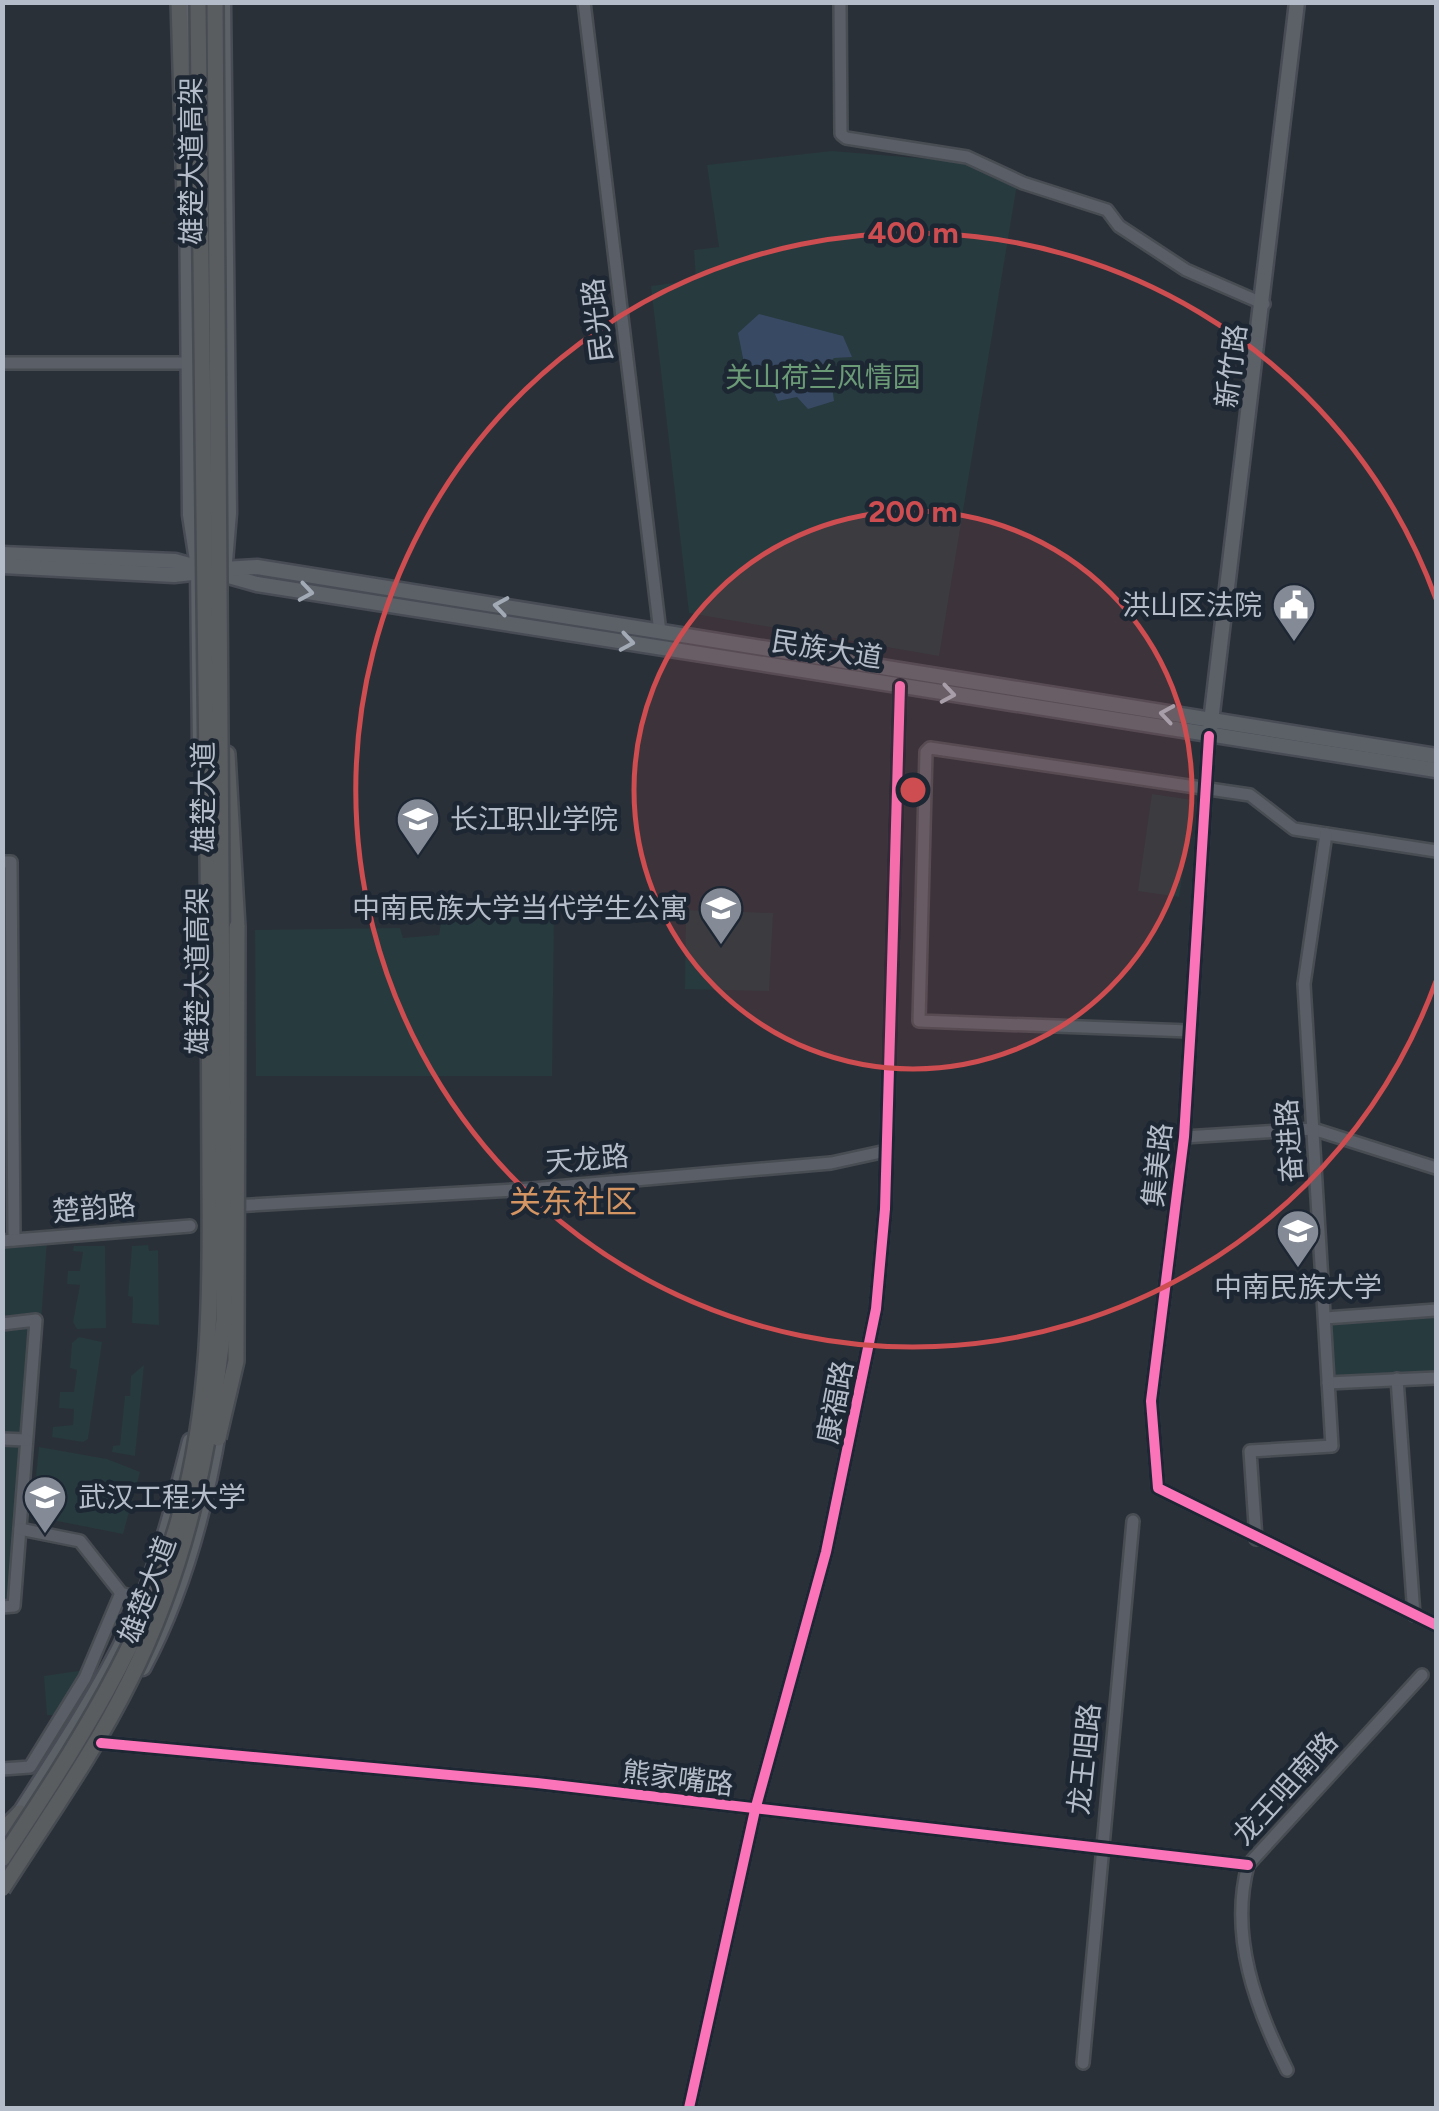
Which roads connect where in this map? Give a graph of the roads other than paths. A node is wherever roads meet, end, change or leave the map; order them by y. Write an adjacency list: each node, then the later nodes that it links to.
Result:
1 (179, 2): 9 (highway)
2 (189, 2): 9 (main road, 雄楚大道)
3 (198, 2): 62 (highway, 雄楚大道高架, bridge)
4 (215, 2): 43 (highway, 雄楚大道高架, bridge)
5 (224, 2): 15 (main road, 雄楚大道)
6 (584, 2): 16 (street, 民光路)
7 (840, 2): 10 (street)
8 (1297, 2): 10 (main road, 新竹路)
9 (186, 197): 11 (main road, 雄楚大道)
10 (1264, 304): 18 (main road, 新竹路)
11 (188, 362): 12 (street); 15 (main road, 雄楚大道)
12 (2, 363)
13 (2, 554): 15 (main road, 民族大道)
14 (2, 566): 15 (main road, 民族大道)
15 (211, 570): 16 (main road, 民族大道, one-way to 15); 17 (main road, 民族大道, one-way to 17); 19 (main road, 雄楚大道); 51 (main road, 雄楚大道)
16 (660, 632): 18 (main road, 民族大道, one-way to 16)
17 (900, 686): 18 (main road, 民族大道, one-way to 18); 30 (street, 康福路)
18 (1210, 729): 20 (main road, 民族大道); 21 (main road, 民族大道); 22 (street, 集美路)
19 (227, 754): 32 (main road, 雄楚大道); 43 (highway, bridge)
20 (1436, 756)
21 (1436, 770)
22 (1205, 789): 23 (street); 26 (street, 集美路); 26 (street)
23 (1326, 834): 24 (street); 28 (street, 奋进路)
24 (1436, 851)
25 (2, 862): 27 (street)
26 (1189, 1030): 29 (street, 集美路)
27 (8, 1053): 34 (street)
28 (1313, 1129): 29 (street); 31 (street); 36 (street, 奋进路)
29 (1184, 1137): 46 (street, 集美路)
30 (886, 1151): 32 (street, 天龙路); 57 (street, 康福路)
31 (1436, 1168)
32 (231, 1206): 53 (main road, 雄楚大道)
33 (190, 1226): 34 (street, 楚韵路)
34 (8, 1240)
35 (1436, 1310): 36 (street)
36 (1325, 1318): 40 (street, 奋进路)
37 (2, 1324): 42 (street)
38 (1436, 1378): 39 (street)
39 (1396, 1379): 40 (street); 50 (street)
40 (1328, 1383): 46 (street, 奋进路)
41 (2, 1439): 42 (street)
42 (26, 1440): 45 (street)
43 (196, 1503): 64 (highway, 雄楚大道高架, bridge)
44 (1133, 1521): 61 (street, 龙王咀路)
45 (20, 1529): 47 (street); 49 (street)
46 (1256, 1539): 50 (street)
47 (122, 1593): 48 (street); 56 (street)
48 (135, 1598)
49 (8, 1606)
50 (1414, 1615): 52 (street)
51 (134, 1617): 53 (main road); 58 (main road, 雄楚大道)
52 (1436, 1626)
53 (161, 1629): 55 (main road, 雄楚大道)
54 (1422, 1675): 63 (street, 龙王咀南路)
55 (101, 1743): 57 (street, 熊家嘴路); 65 (main road, 雄楚大道)
56 (2, 1769)
57 (756, 1810): 61 (street, 熊家嘴路); 68 (street, 康福路)
58 (20, 1813): 59 (highway); 60 (main road, 雄楚大道)
59 (2, 1831)
60 (2, 1841)
61 (1101, 1848): 63 (street, 熊家嘴路); 66 (street, 龙王咀路)
62 (2, 1860)
63 (1248, 1865): 67 (street, 龙王咀南路)
64 (2, 1889)
65 (2, 1899)
66 (1083, 2063)
67 (1287, 2070)
68 (689, 2108)

